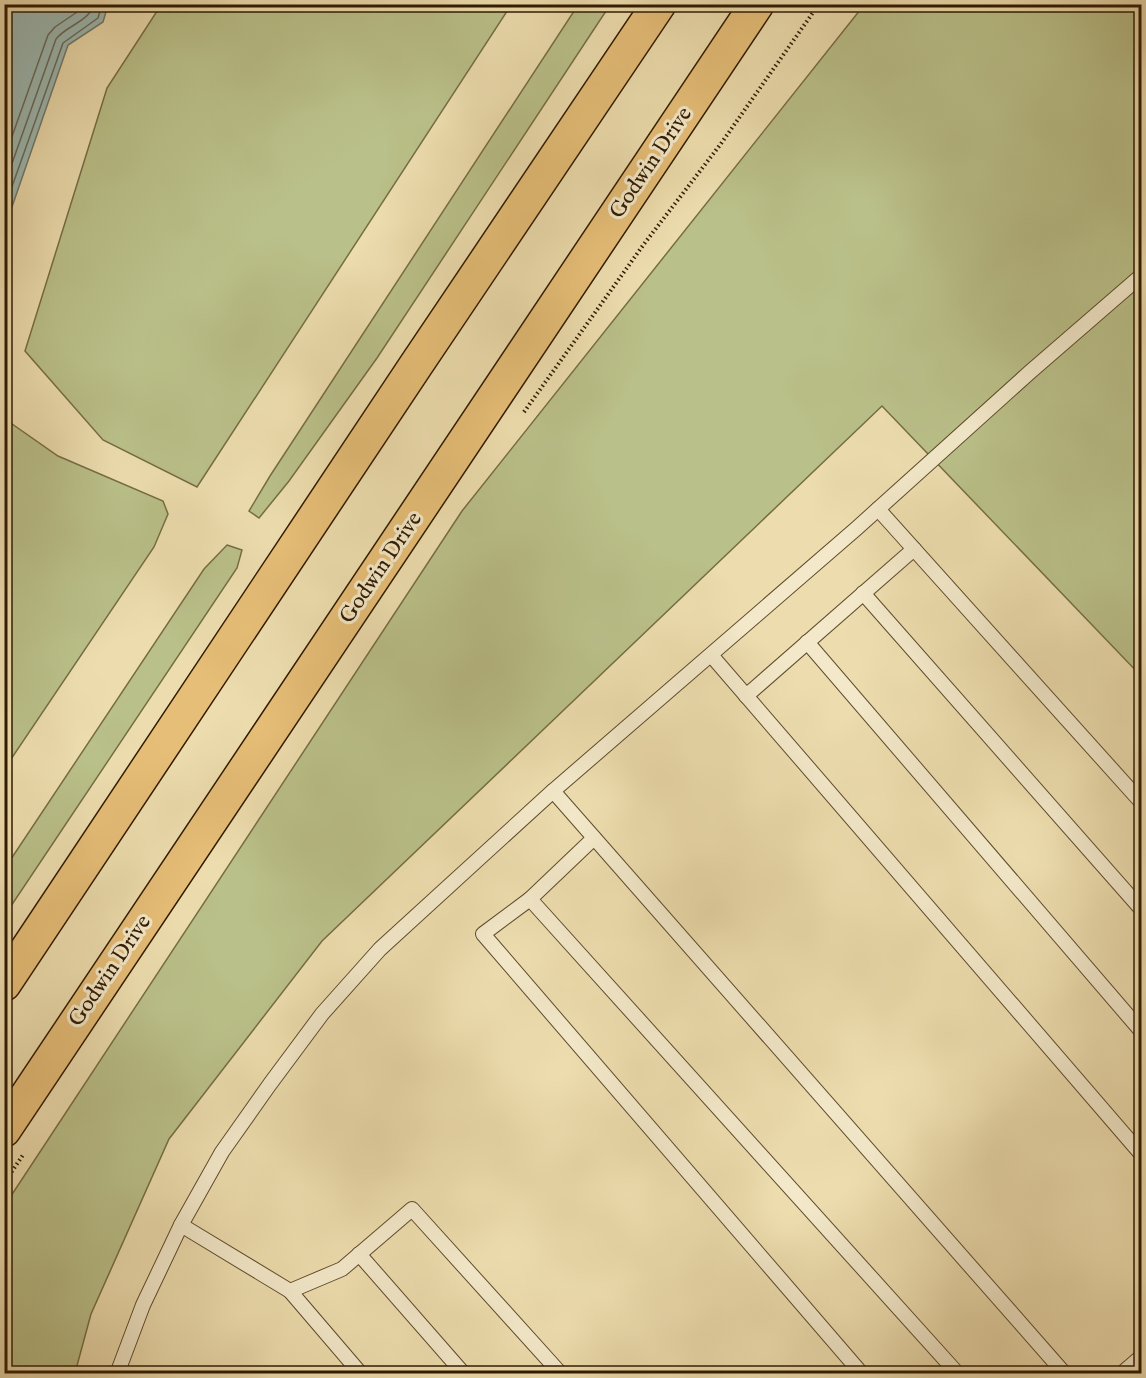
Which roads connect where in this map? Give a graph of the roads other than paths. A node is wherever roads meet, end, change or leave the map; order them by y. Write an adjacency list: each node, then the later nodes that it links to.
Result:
1 (659, 4): 15 (main road)
2 (757, 4): 17 (main road, Godwin Drive)
3 (1142, 275): 4 (lane)
4 (878, 509): 5 (lane); 8 (lane)
5 (914, 549): 6 (lane); 11 (lane)
6 (863, 593): 7 (lane); 14 (lane)
7 (807, 642): 9 (lane); 16 (lane)
8 (711, 655): 9 (lane); 10 (lane)
9 (746, 696): 18 (lane)
10 (553, 791): 12 (lane); 19 (lane)
11 (1142, 803)
12 (594, 838): 13 (lane); 29 (lane)
13 (530, 899): 27 (lane); 28 (lane)
14 (1142, 910)
15 (4, 984)
16 (1142, 1032)
17 (14, 1142)
18 (1142, 1155)
19 (181, 1224): 21 (lane); 23 (lane)
20 (359, 1254): 21 (lane); 25 (lane); 26 (lane)
21 (290, 1291): 24 (lane)
22 (1142, 1356): 30 (lane)
23 (117, 1374)
24 (362, 1374)
25 (464, 1374)
26 (561, 1374)
27 (862, 1374)
28 (958, 1374)
29 (1065, 1374)
30 (1121, 1374)

